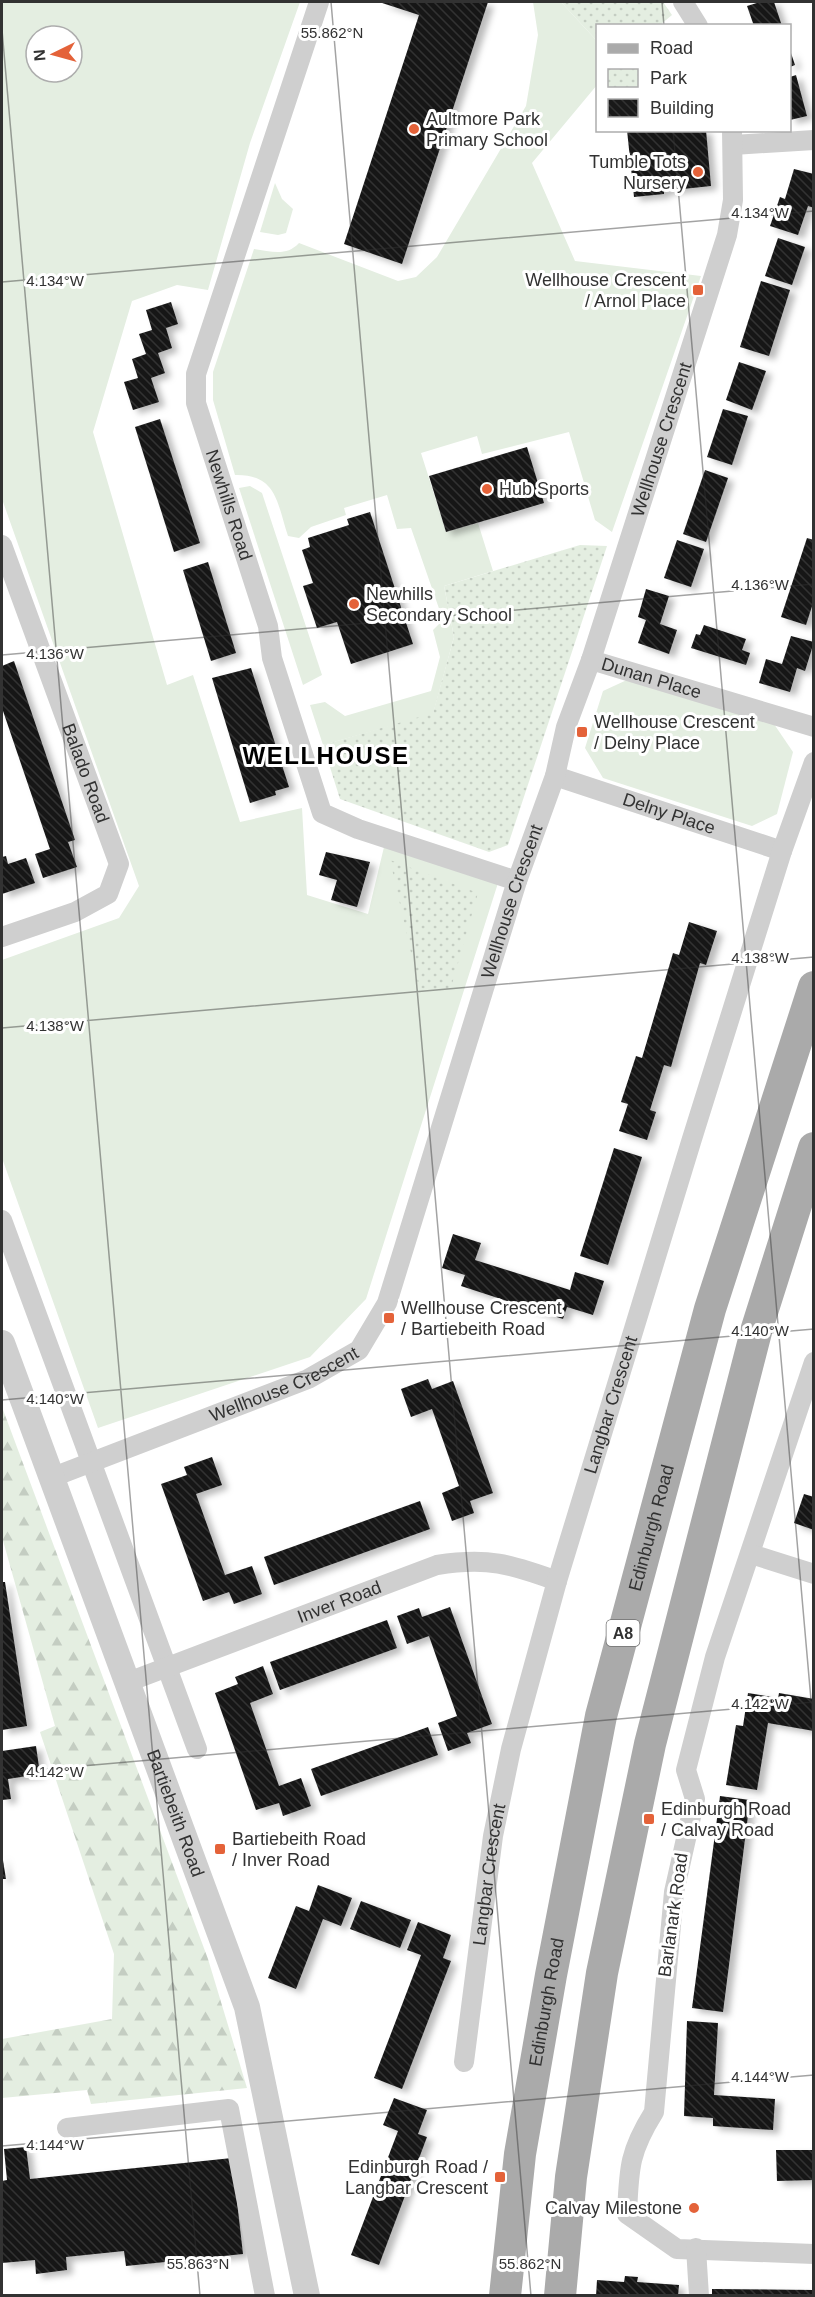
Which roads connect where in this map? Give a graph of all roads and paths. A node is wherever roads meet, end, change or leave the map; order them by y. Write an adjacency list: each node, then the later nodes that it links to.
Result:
1 (319, 2): 13 (street, Newhills Road)
2 (683, 2): 3 (street)
3 (697, 24)
4 (732, 138): 5 (street); 8 (street, Wellhouse Crescent)
5 (813, 140)
6 (2, 545): 7 (street, Balado Road)
7 (9, 592): 14 (street, Balado Road)
8 (591, 660): 9 (street, Dunan Place); 11 (street, Wellhouse Crescent)
9 (813, 727)
10 (813, 762): 12 (street, Langbar Crescent)
11 (555, 776): 12 (street, Delny Place); 13 (street, Wellhouse Crescent)
12 (782, 851): 24 (street, Langbar Crescent)
13 (518, 881): 20 (street, Wellhouse Crescent)
14 (2, 937)
15 (813, 987): 34 (main road, Edinburgh Road / A8)
16 (813, 1148): 35 (main road)
17 (2, 1220): 20 (street)
18 (2, 1343): 21 (street, Bartiebeith Road)
19 (813, 1362): 22 (street, Barlanark Road)
20 (90, 1462): 21 (street, Wellhouse Crescent); 25 (street)
21 (53, 1477): 26 (street, Bartiebeith Road)
22 (751, 1554): 23 (street); 30 (street, Barlanark Road)
23 (813, 1574)
24 (557, 1581): 25 (street, Inver Road); 28 (street, Langbar Crescent)
25 (166, 1667): 26 (street, Inver Road); 27 (street)
26 (128, 1682): 33 (street, Bartiebeith Road)
27 (197, 1749)
28 (464, 2062)
29 (67, 2128): 32 (street)
30 (696, 2248): 31 (street, Barlanark Road); 36 (street)
31 (813, 2254)
32 (265, 2295)
33 (308, 2295)
34 (505, 2295)
35 (560, 2295)
36 (699, 2295)

